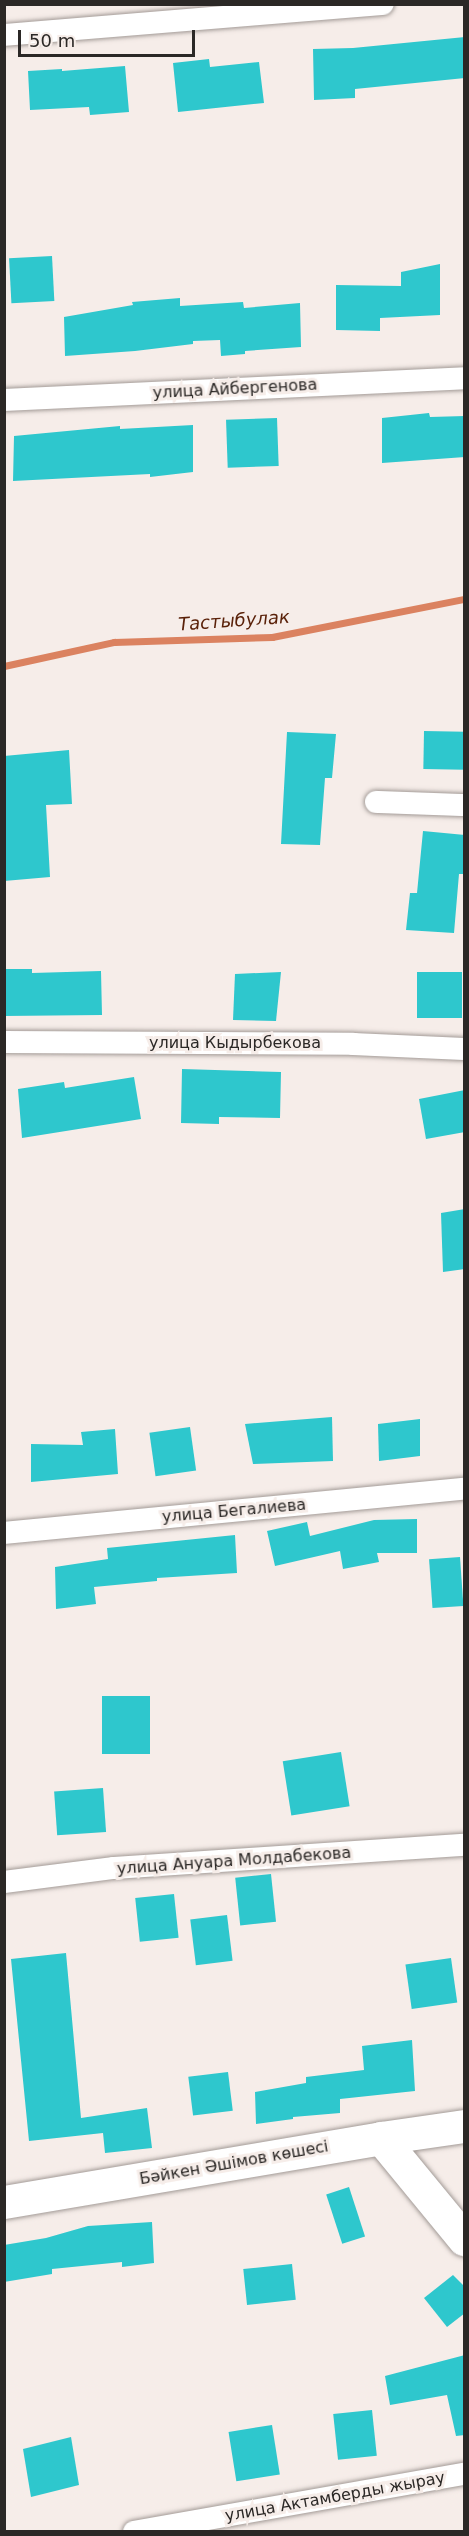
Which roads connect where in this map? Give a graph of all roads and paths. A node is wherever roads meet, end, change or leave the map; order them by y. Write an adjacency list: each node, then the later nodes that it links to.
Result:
1 (383, 4): 2 (street)
2 (4, 35)
3 (465, 378): 4 (street, улица Айбергенова)
4 (4, 400)
5 (376, 802): 6 (street)
6 (465, 805)
7 (4, 1042): 8 (street, улица Кыдырбекова)
8 (465, 1049)
9 (465, 1489): 10 (street, улица Бегалиева)
10 (4, 1533)
11 (465, 1845): 12 (street, улица Ануара Молдабекова)
12 (4, 1882)
13 (465, 2126): 14 (main road, Бәйкен Әшімов көшесі)
14 (381, 2138): 15 (main road, Бәйкен Әшімов көшесі); 16 (main road)
15 (4, 2202)
16 (465, 2239)
17 (465, 2474): 18 (street, улица Актамберды жырау)
18 (134, 2532)

